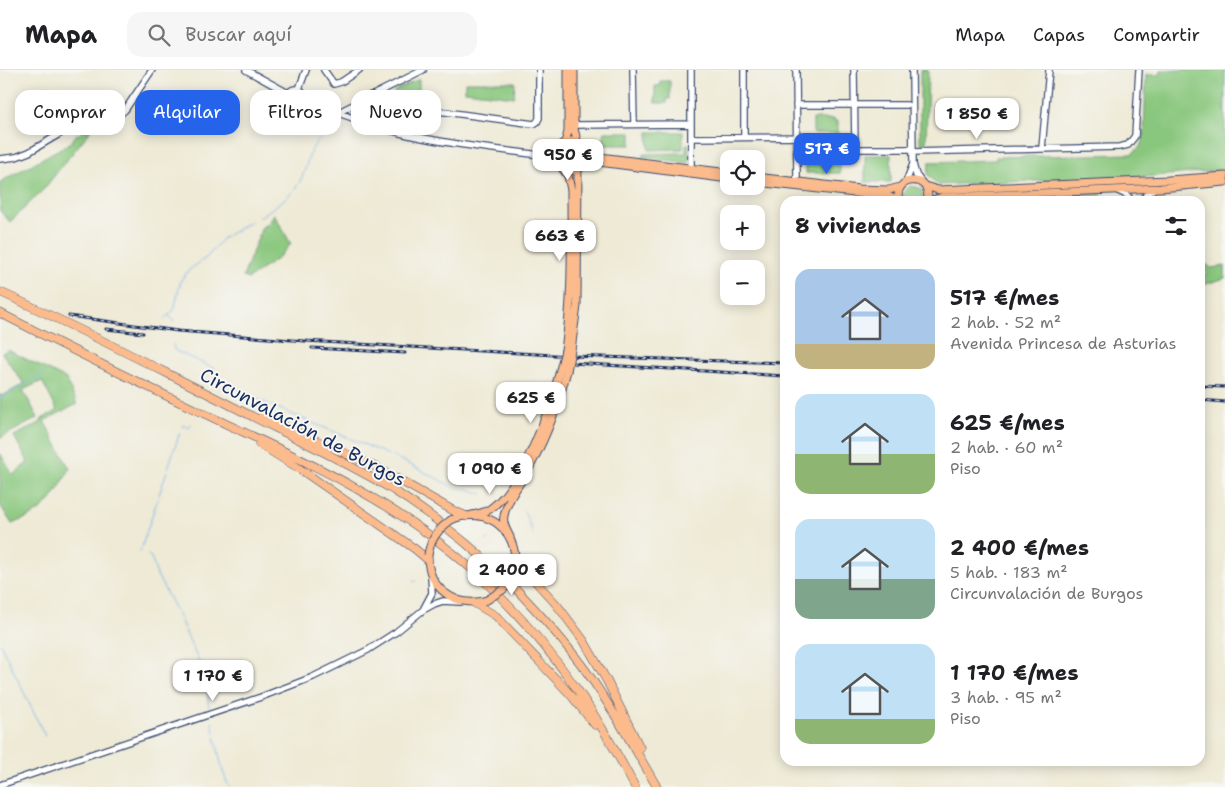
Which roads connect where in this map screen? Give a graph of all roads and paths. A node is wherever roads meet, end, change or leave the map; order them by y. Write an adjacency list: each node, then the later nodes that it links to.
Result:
1 (152, 70): 42 (street)
2 (246, 70): 19 (street)
3 (306, 70): 18 (street)
4 (324, 70): 5 (street)
5 (359, 70)
6 (423, 70): 21 (street)
7 (539, 70): 25 (street)
8 (568, 70): 33 (main road)
9 (574, 70): 28 (main road)
10 (633, 70): 26 (street)
11 (691, 70): 27 (street)
12 (744, 70): 30 (street)
13 (796, 70): 22 (street)
14 (854, 70): 23 (street)
15 (912, 70): 39 (street)
16 (1049, 70): 35 (street)
17 (1139, 70): 35 (street)
18 (299, 89): 20 (street)
19 (283, 90)
20 (292, 90)
21 (381, 90)
22 (796, 105): 23 (street); 31 (street)
23 (854, 105): 24 (street); 37 (street)
24 (907, 105)
25 (441, 111)
26 (634, 124): 27 (street); 28 (street)
27 (691, 124): 32 (street)
28 (574, 125): 34 (main road)
29 (412, 135): 41 (street)
30 (744, 137): 31 (street); 32 (street)
31 (797, 137): 36 (street)
32 (692, 138): 44 (street)
33 (565, 142): 34 (main road); 38 (main road)
34 (577, 142): 40 (main road)
35 (1042, 148): 39 (street)
36 (797, 149): 37 (street); 51 (street)
37 (855, 149): 39 (street)
38 (557, 150): 41 (street); 45 (main road)
39 (913, 151): 43 (street)
40 (586, 152): 46 (main road); 47 (main road)
41 (540, 155): 45 (street)
42 (0, 159)
43 (913, 164): 52 (street); 55 (street)
44 (691, 165)
45 (560, 166): 46 (main road); 67 (main road)
46 (580, 168): 49 (main road); 67 (main road)
47 (720, 172)
48 (1225, 176): 55 (main road)
49 (720, 178)
50 (765, 178): 56 (main road)
51 (797, 179)
52 (906, 182): 55 (main road); 56 (main road)
53 (1225, 182): 57 (main road)
54 (765, 183): 59 (main road)
55 (923, 185): 61 (main road)
56 (900, 187): 60 (main road)
57 (1161, 188): 58 (main road); 64 (street)
58 (1111, 190): 62 (main road); 63 (street)
59 (881, 196)
60 (898, 196)
61 (928, 196)
62 (966, 196)
63 (1128, 196)
64 (1146, 196)
65 (0, 290): 68 (highway, Circunvalación de Burgos)
66 (0, 313): 70 (highway, Circunvalación de Burgos)
67 (568, 350): 69 (main road, bridge)
68 (162, 371): 71 (highway); 81 (highway, Circunvalación de Burgos)
69 (564, 371): 71 (main road); 72 (main road)
70 (178, 401): 73 (highway); 80 (highway, Circunvalación de Burgos)
71 (469, 516): 72 (main road); 73 (main road, bridge)
72 (510, 538): 74 (main road)
73 (428, 558): 75 (main road)
74 (516, 559): 76 (main road, bridge); 81 (highway)
75 (431, 574): 76 (main road); 77 (street)
76 (470, 602): 77 (street); 79 (highway)
77 (423, 610): 78 (street)
78 (0, 785)
79 (631, 787)
80 (636, 787)
81 (658, 787)

